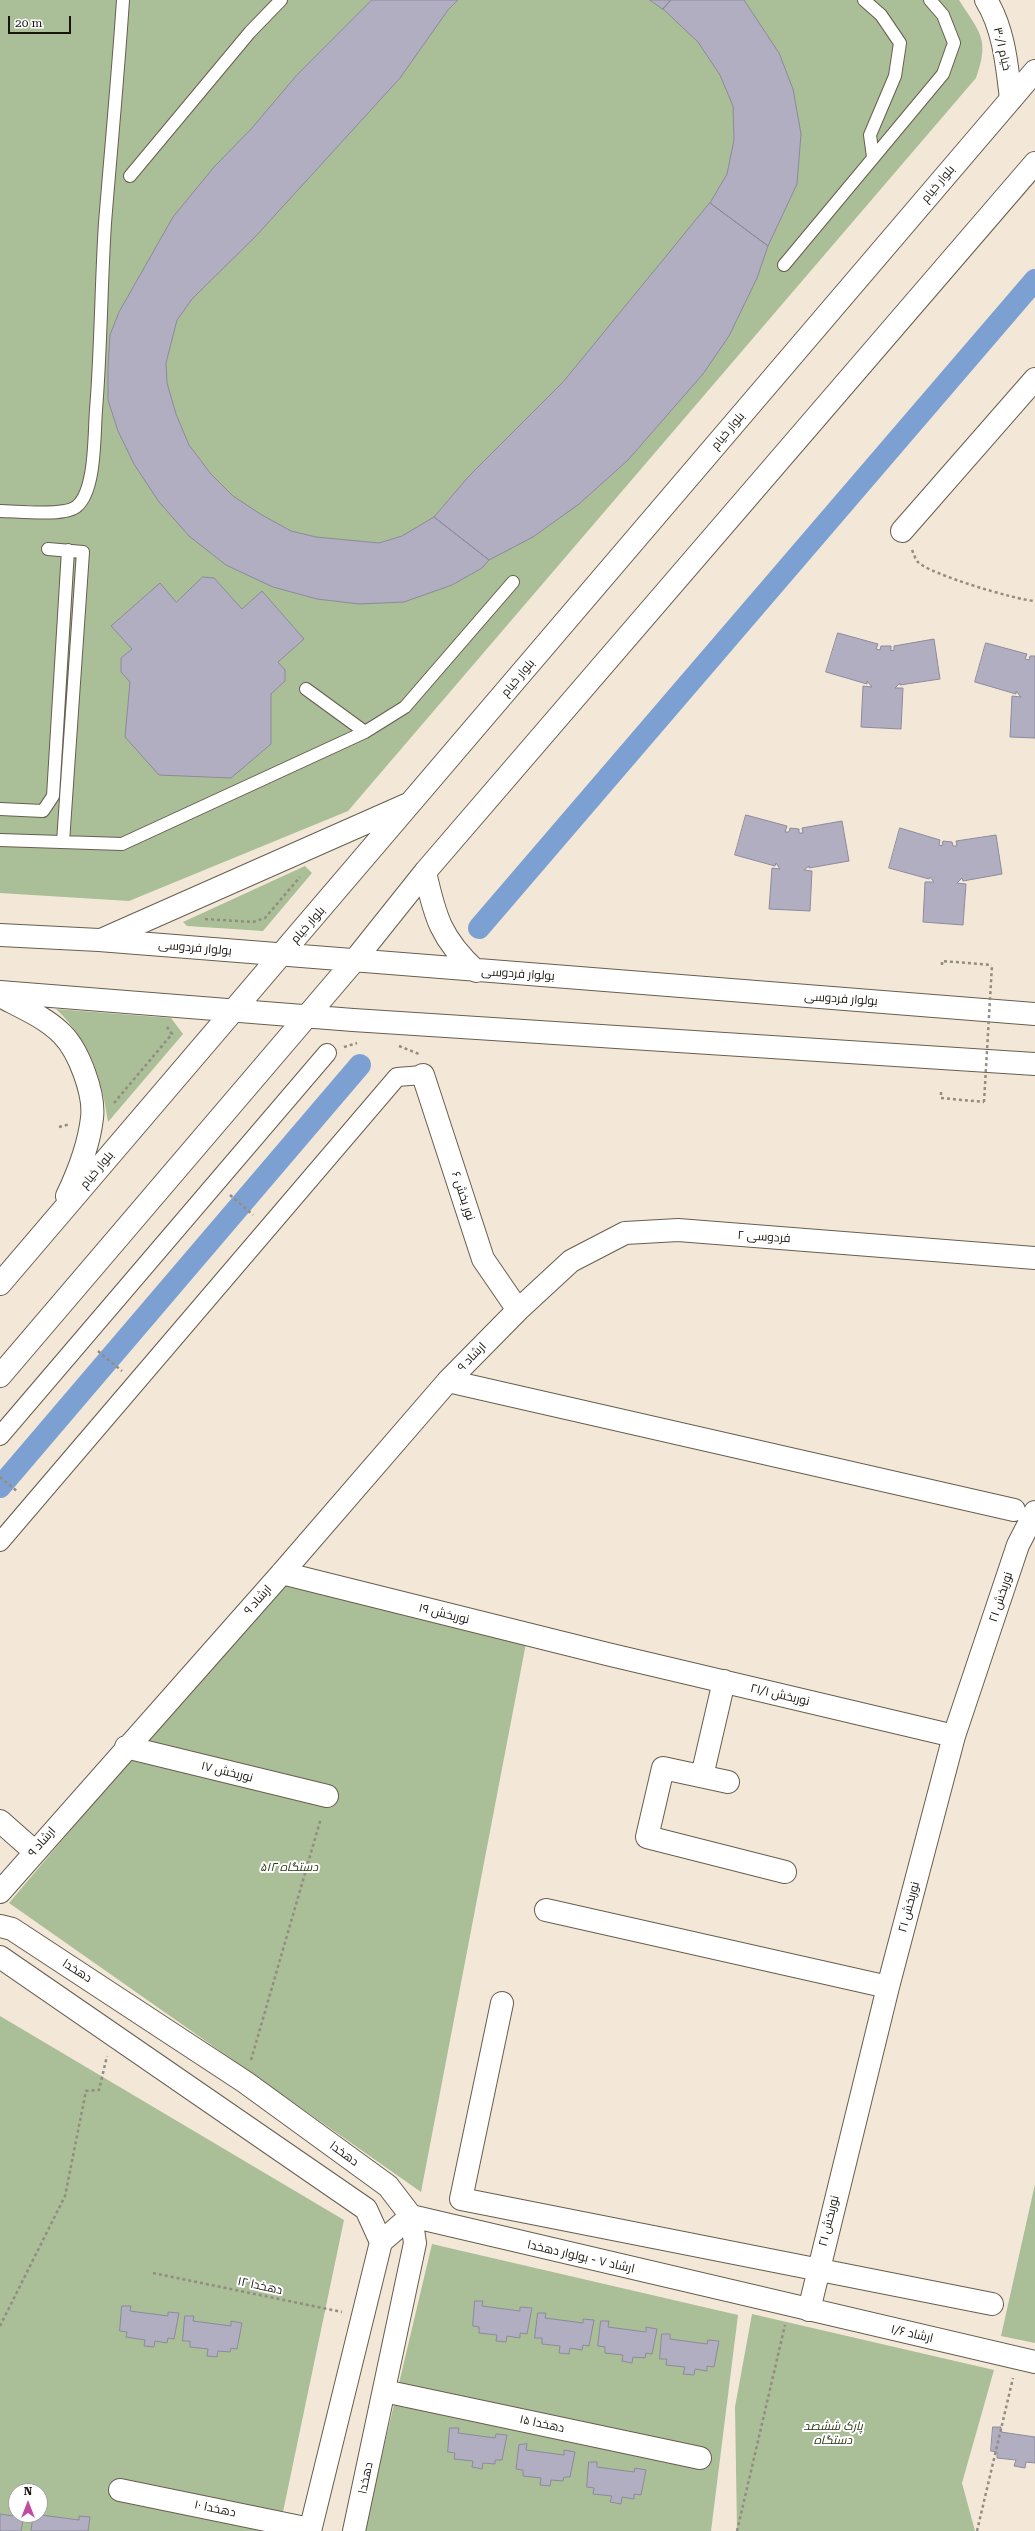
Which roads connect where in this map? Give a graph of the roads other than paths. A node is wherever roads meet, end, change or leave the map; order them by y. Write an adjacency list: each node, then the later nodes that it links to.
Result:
1 (123, 0): 13 (lane)
2 (281, 0): 10 (lane)
3 (864, 0): 8 (lane)
4 (930, 0): 8 (lane)
5 (986, 0): 7 (street, خیام ۳۰/۱)
6 (1035, 71): 7 (street, بلوار خیام)
7 (1010, 99): 20 (street, بلوار خیام)
8 (873, 157): 11 (lane)
9 (1035, 163): 24 (street)
10 (130, 176)
11 (784, 265)
12 (1035, 379): 14 (street)
13 (0, 511)
14 (902, 530)
15 (48, 549): 16 (lane)
16 (68, 550): 21 (lane); 23 (lane)
17 (513, 582): 19 (lane)
18 (306, 689): 19 (lane)
19 (365, 732): 23 (lane)
20 (411, 803): 26 (street); 27 (street, بلوار خیام)
21 (0, 809)
22 (0, 840): 23 (lane)
23 (63, 842)
24 (425, 872): 28 (street); 29 (street)
25 (0, 935): 26 (street, بولوار فردوسی)
26 (99, 940): 27 (street, بولوار فردوسی)
27 (282, 955): 28 (street, بولوار فردوسی); 32 (street, بلوار خیام)
28 (354, 961): 29 (street, بولوار فردوسی); 34 (street)
29 (476, 971): 33 (street, بولوار فردوسی)
30 (0, 992): 32 (street)
31 (0, 996): 38 (street)
32 (234, 1009): 34 (street); 38 (street, بلوار خیام)
33 (1035, 1014)
34 (306, 1016): 36 (street); 42 (street)
35 (327, 1053): 44 (street)
36 (1035, 1064)
37 (423, 1075): 41 (street, نور بخش ۶); 46 (street)
38 (55, 1219): 40 (street, بلوار خیام)
39 (1035, 1258): 41 (street, فردوسی ۲)
40 (0, 1284)
41 (518, 1310): 43 (street, ارشاد ۹)
42 (0, 1376)
43 (448, 1381): 45 (street); 47 (street, ارشاد ۹)
44 (0, 1436)
45 (1024, 1511): 50 (street, نوربخش ۲۱)
46 (0, 1542)
47 (282, 1573): 48 (street, نوربخش ۱۹); 51 (street, ارشاد ۹)
48 (607, 1654): 49 (street, نوربخش ۲۱/۱)
49 (724, 1681): 50 (street, نوربخش ۲۱/۱); 52 (street)
50 (954, 1736): 62 (street, نوربخش ۲۱)
51 (126, 1748): 54 (street, نوربخش ۱۷); 56 (street, ارشاد ۹)
52 (702, 1776): 53 (street); 57 (street)
53 (728, 1782)
54 (327, 1796)
55 (0, 1822): 56 (street)
56 (34, 1851): 58 (street, ارشاد ۹)
57 (785, 1872)
58 (0, 1892)
59 (546, 1910): 62 (street)
60 (0, 1926): 64 (street, دهخدا)
61 (0, 1958): 65 (street)
62 (888, 1987): 66 (street, نوربخش ۲۱)
63 (502, 2003): 66 (street)
64 (411, 2216): 65 (street); 68 (street, ارشاد ۷ - بولوار دهخدا); 70 (street, دهخدا)
65 (381, 2242): 73 (street)
66 (817, 2270): 67 (street); 68 (street, نوربخش ۲۱)
67 (992, 2304)
68 (799, 2308): 69 (street, ارشاد ۱/۶)
69 (1027, 2360)
70 (384, 2391): 71 (street, دهخدا ۱۵); 74 (street, دهخدا)
71 (700, 2458)
72 (120, 2490): 73 (street, دهخدا ۱۰)
73 (310, 2530)
74 (354, 2531)

